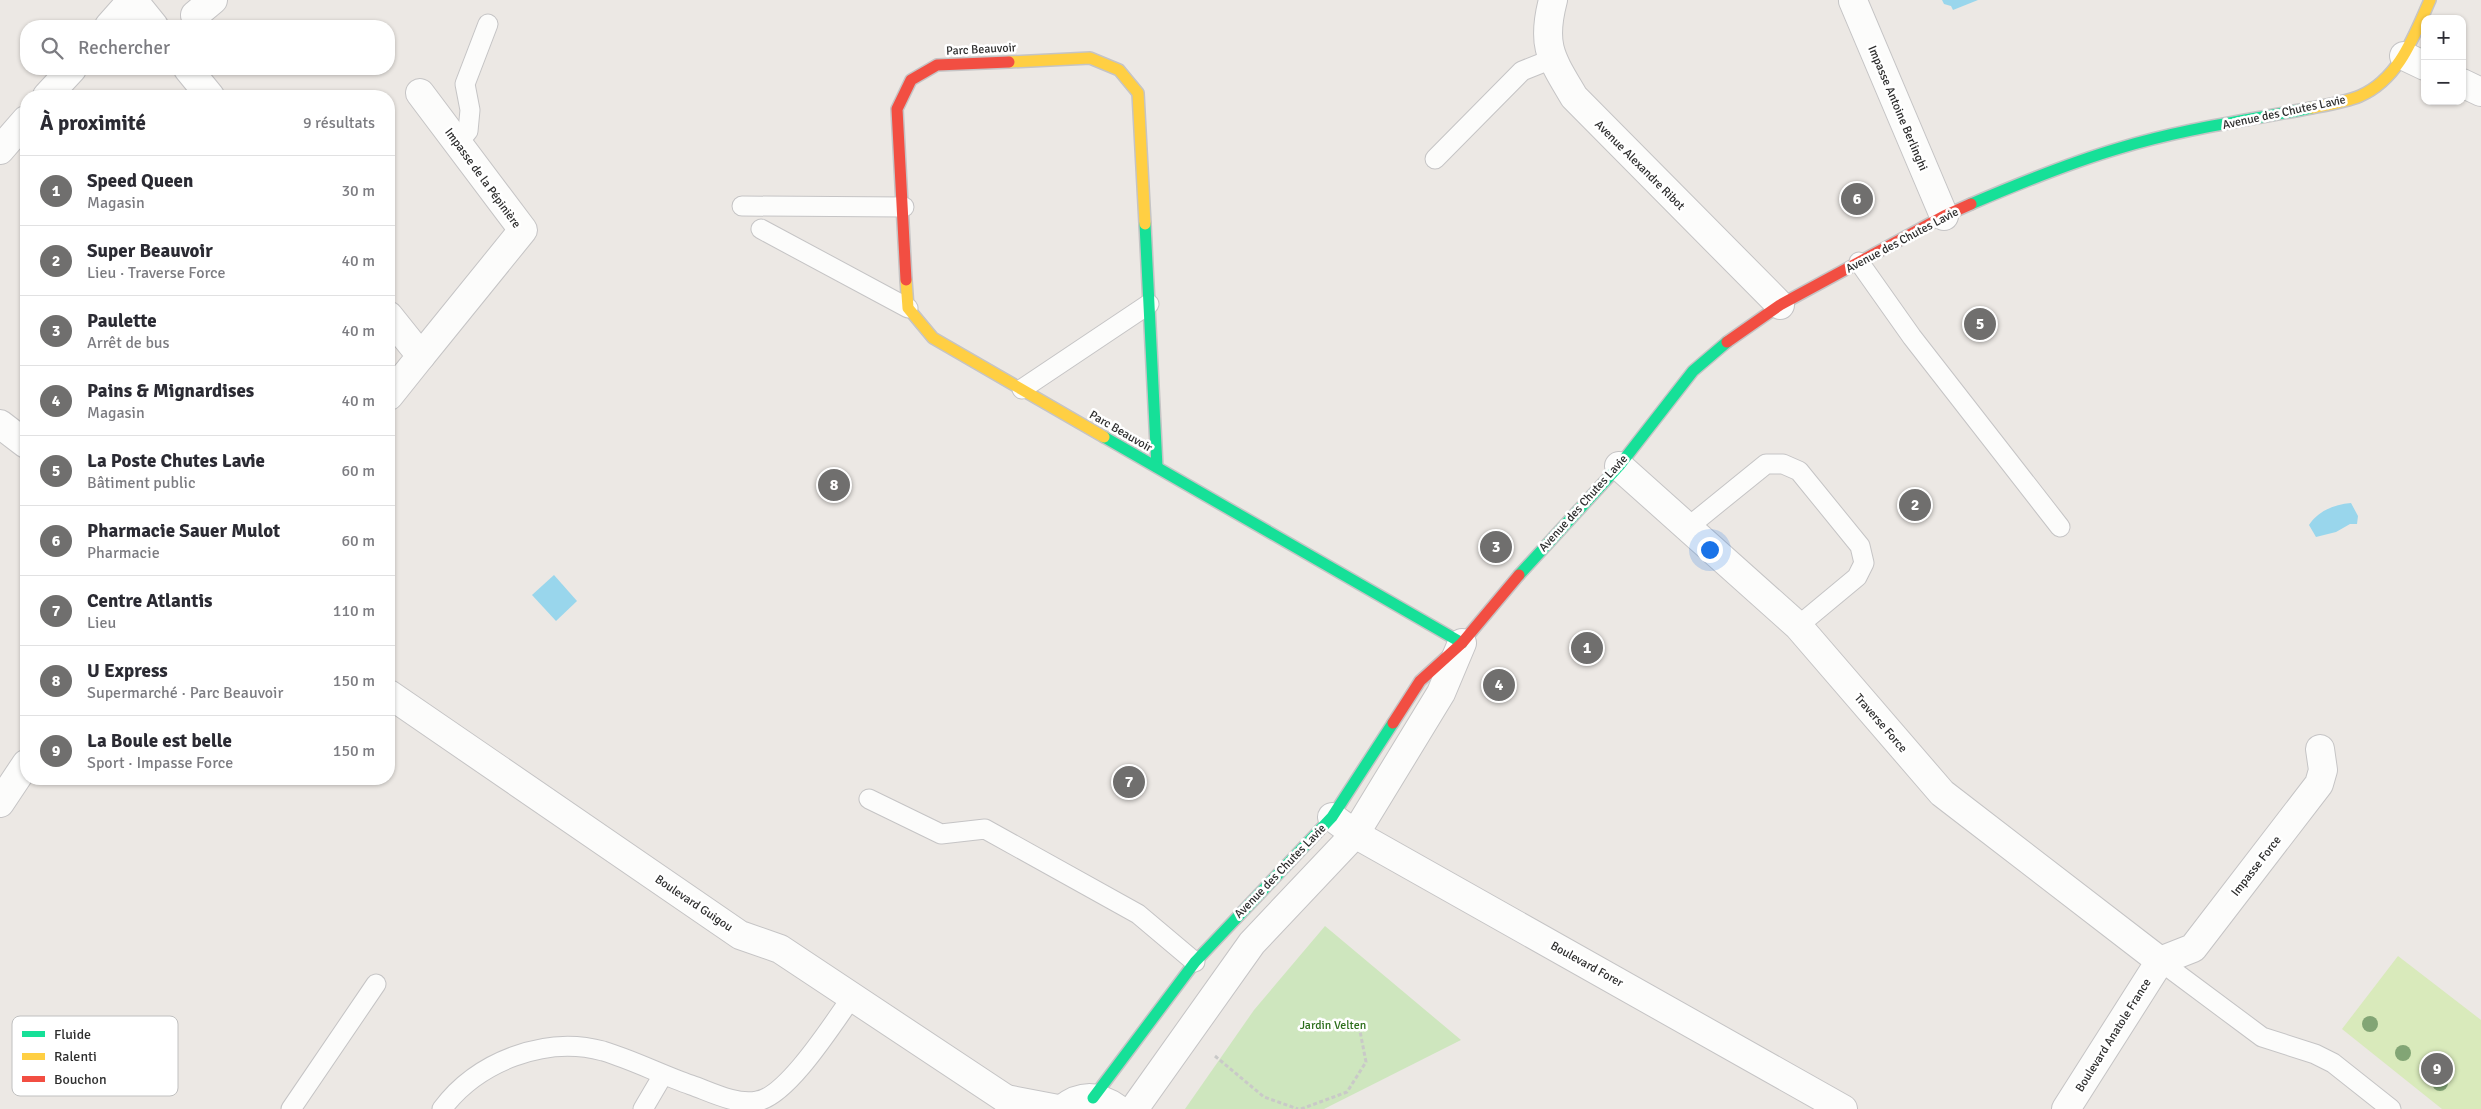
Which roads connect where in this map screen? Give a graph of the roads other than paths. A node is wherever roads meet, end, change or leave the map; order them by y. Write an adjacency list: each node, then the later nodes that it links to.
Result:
1 (132, 0): 5 (street); 6 (street)
2 (1553, 0): 8 (street, Avenue Alexandre Ribot)
3 (2430, 0): 9 (street, Avenue des Chutes Lavie)
4 (1853, 1): 23 (street, Impasse Antoine Berlinghi)
5 (114, 20)
6 (149, 20)
7 (488, 24): 18 (lane)
8 (1552, 59): 20 (lane); 27 (street, Avenue Alexandre Ribot)
9 (2414, 61): 23 (street, Avenue des Chutes Lavie)
10 (67, 75): 13 (street)
11 (193, 75): 14 (street)
12 (2466, 85): 15 (street)
13 (53, 90)
14 (205, 90)
15 (2481, 92)
16 (420, 93): 18 (street, Impasse de la Pépinière)
17 (20, 127): 19 (street)
18 (458, 143): 30 (street, Impasse de la Pépinière)
19 (0, 150)
20 (1435, 159)
21 (742, 206): 22 (lane)
22 (904, 207): 26 (street, Parc Beauvoir); 28 (street, Parc Beauvoir)
23 (1944, 216): 25 (street, Avenue des Chutes Lavie)
24 (761, 229): 28 (lane)
25 (1860, 262): 27 (street, Avenue des Chutes Lavie); 37 (lane)
26 (1149, 304): 32 (lane); 36 (street, Parc Beauvoir)
27 (1780, 306): 35 (street, Avenue des Chutes Lavie)
28 (908, 308): 32 (street, Parc Beauvoir)
29 (395, 324): 30 (street)
30 (421, 356): 31 (street)
31 (395, 388)
32 (1022, 389): 36 (street, Parc Beauvoir)
33 (0, 424): 34 (street)
34 (20, 439)
35 (1619, 466): 38 (street, Traverse Force); 40 (street, Avenue des Chutes Lavie)
36 (1157, 467): 40 (street, Parc Beauvoir)
37 (2060, 527)
38 (1687, 528): 39 (street, Traverse Force); 39 (lane)
39 (1798, 626): 48 (street, Traverse Force)
40 (1462, 643): 46 (street, Avenue des Chutes Lavie); 47 (street, Avenue des Chutes Lavie)
41 (395, 698): 51 (street, Boulevard Guigou)
42 (2320, 749): 48 (street, Impasse Force)
43 (20, 773): 45 (street)
44 (869, 799): 49 (lane)
45 (0, 803)
46 (1332, 818): 47 (street, Boulevard Forer); 49 (street, Avenue des Chutes Lavie)
47 (1355, 834): 61 (street, Avenue des Chutes Lavie); 62 (street, Boulevard Forer)
48 (2160, 961): 63 (street, Boulevard Anatole France); 64 (lane)
49 (1195, 962): 53 (street, Avenue des Chutes Lavie)
50 (376, 984): 55 (lane)
51 (852, 997): 52 (lane); 54 (street, Boulevard Guigou)
52 (663, 1075): 56 (lane); 57 (lane)
53 (1093, 1098): 59 (street); 60 (street)
54 (1011, 1104): 58 (street, Boulevard Guigou)
55 (291, 1109)
56 (442, 1109)
57 (643, 1109)
58 (1058, 1109)
59 (1062, 1109)
60 (1118, 1109)
61 (1134, 1109)
62 (1843, 1109)
63 (2066, 1109)
64 (2391, 1109)

